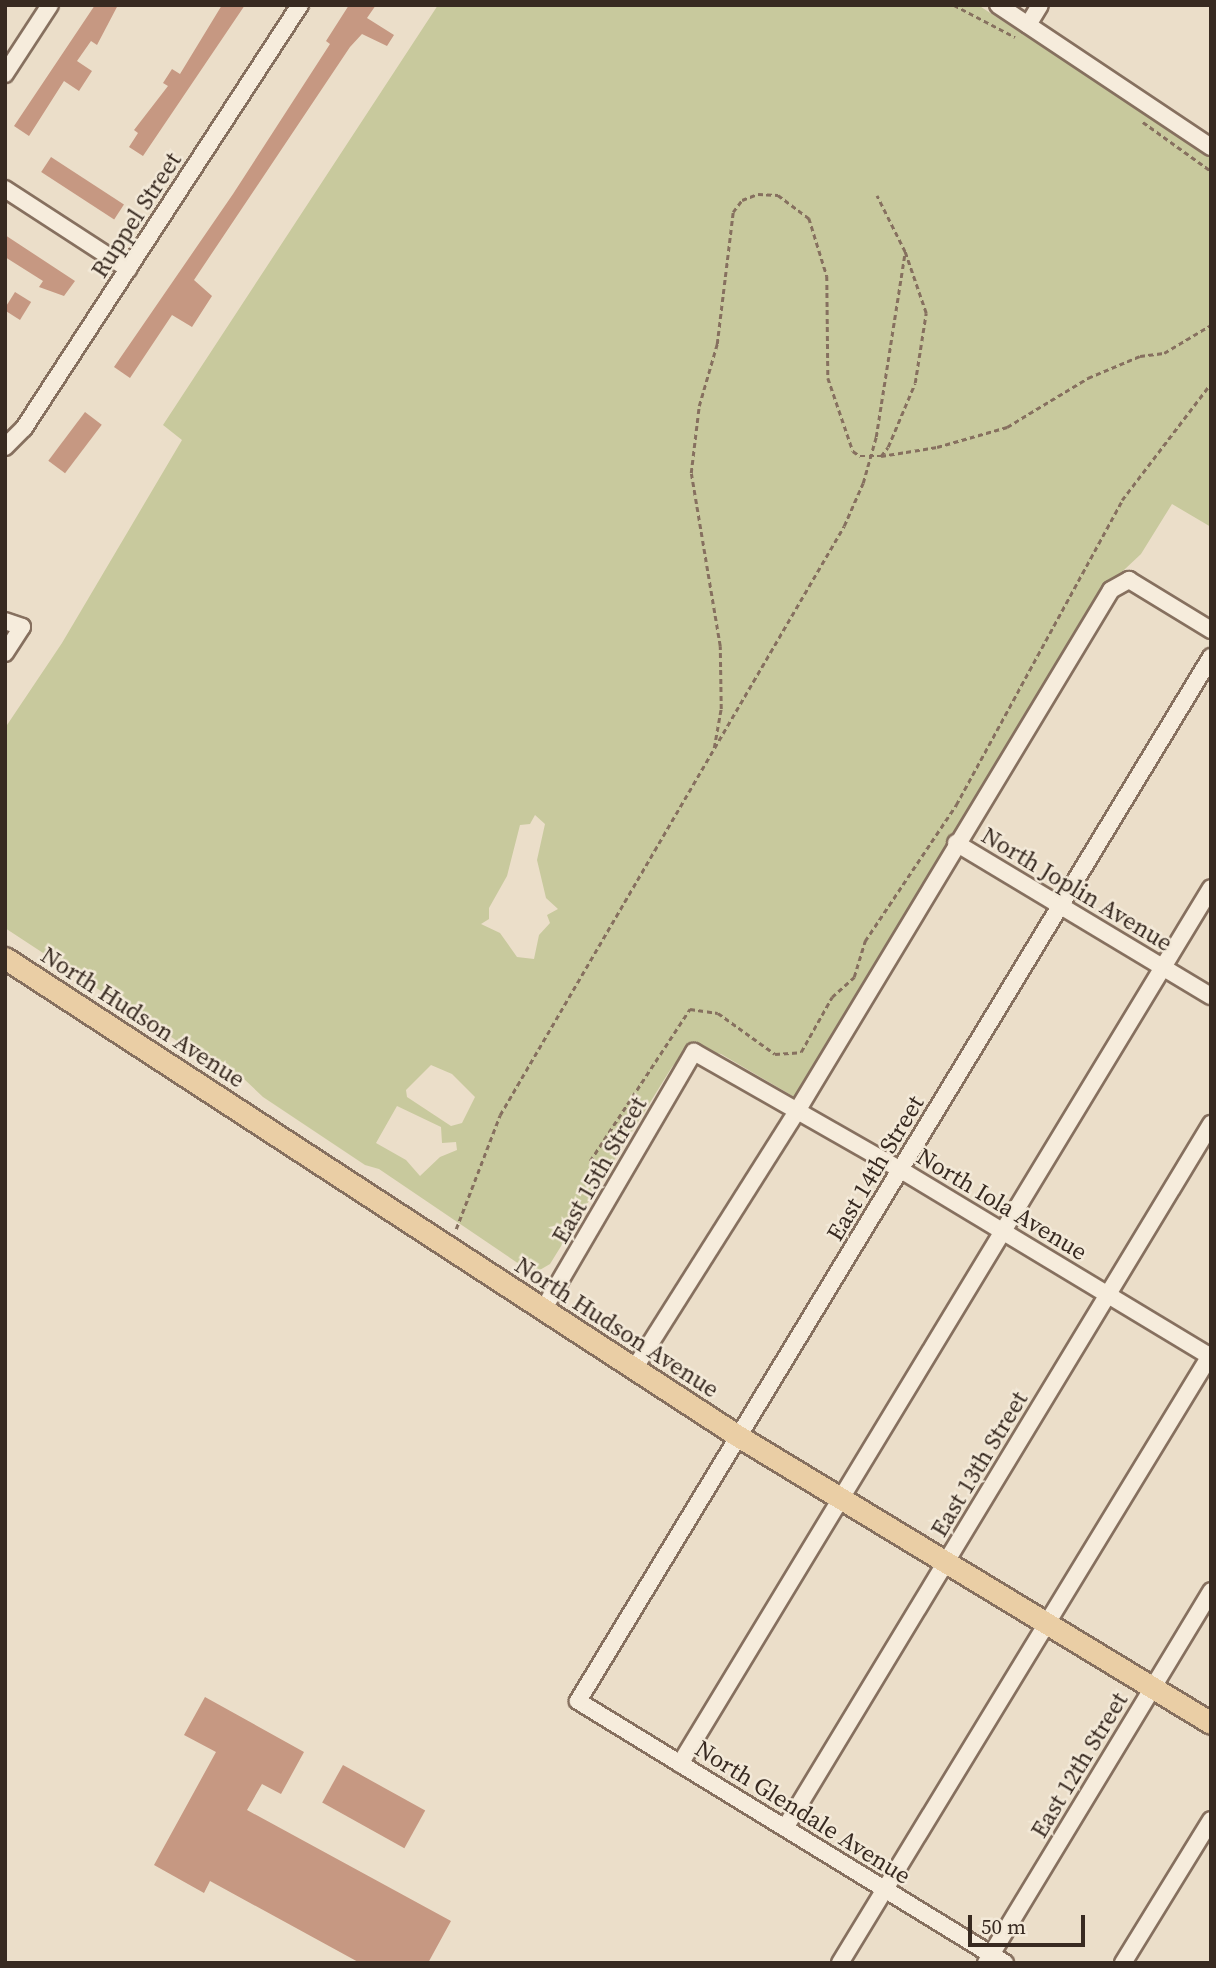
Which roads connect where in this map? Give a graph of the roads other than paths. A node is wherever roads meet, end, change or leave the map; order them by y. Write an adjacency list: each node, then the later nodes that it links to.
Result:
1 (50, 5): 6 (street)
2 (300, 5): 9 (street, Ruppel Street)
3 (998, 5): 5 (street)
4 (1040, 5): 5 (street)
5 (1028, 25): 7 (street)
6 (5, 74)
7 (1211, 147)
8 (5, 189): 9 (street)
9 (128, 269): 10 (street, Ruppel Street)
10 (5, 447)
11 (5, 621): 13 (street)
12 (1211, 629): 15 (street)
13 (5, 653)
14 (1211, 657): 17 (street, East 14th Street)
15 (956, 843): 17 (street, North Joplin Avenue); 22 (street)
16 (1211, 888): 19 (street)
17 (1059, 905): 19 (street, North Joplin Avenue); 24 (street, East 14th Street)
18 (5, 958): 27 (main road, North Hudson Avenue)
19 (1163, 967): 20 (street, North Joplin Avenue); 25 (street)
20 (1211, 996)
21 (694, 1052): 22 (street, North Iola Avenue); 27 (street, East 15th Street)
22 (797, 1111): 24 (street, North Iola Avenue); 29 (street)
23 (1211, 1124): 26 (street, East 13th Street)
24 (901, 1170): 25 (street, North Iola Avenue); 30 (street, East 14th Street)
25 (1003, 1233): 26 (street, North Iola Avenue); 31 (street)
26 (1108, 1295): 28 (street, North Iola Avenue); 32 (street, East 13th Street)
27 (543, 1310): 29 (main road, North Hudson Avenue)
28 (1210, 1355): 34 (street)
29 (635, 1369): 30 (main road, North Hudson Avenue)
30 (738, 1436): 31 (main road, North Hudson Avenue); 36 (street, East 14th Street)
31 (842, 1500): 32 (main road, North Hudson Avenue); 38 (street)
32 (946, 1563): 34 (main road, North Hudson Avenue); 40 (street, East 13th Street)
33 (1211, 1591): 35 (street, East 12th Street)
34 (1048, 1626): 35 (main road, North Hudson Avenue); 41 (street)
35 (1153, 1688): 37 (main road, North Hudson Avenue); 42 (street, East 12th Street)
36 (578, 1702): 38 (street, North Glendale Avenue)
37 (1211, 1723)
38 (680, 1763): 40 (street, North Glendale Avenue)
39 (1211, 1821): 44 (street)
40 (785, 1828): 41 (street, North Glendale Avenue)
41 (885, 1889): 42 (street, North Glendale Avenue); 43 (street)
42 (994, 1960)
43 (840, 1963)
44 (1123, 1963)

